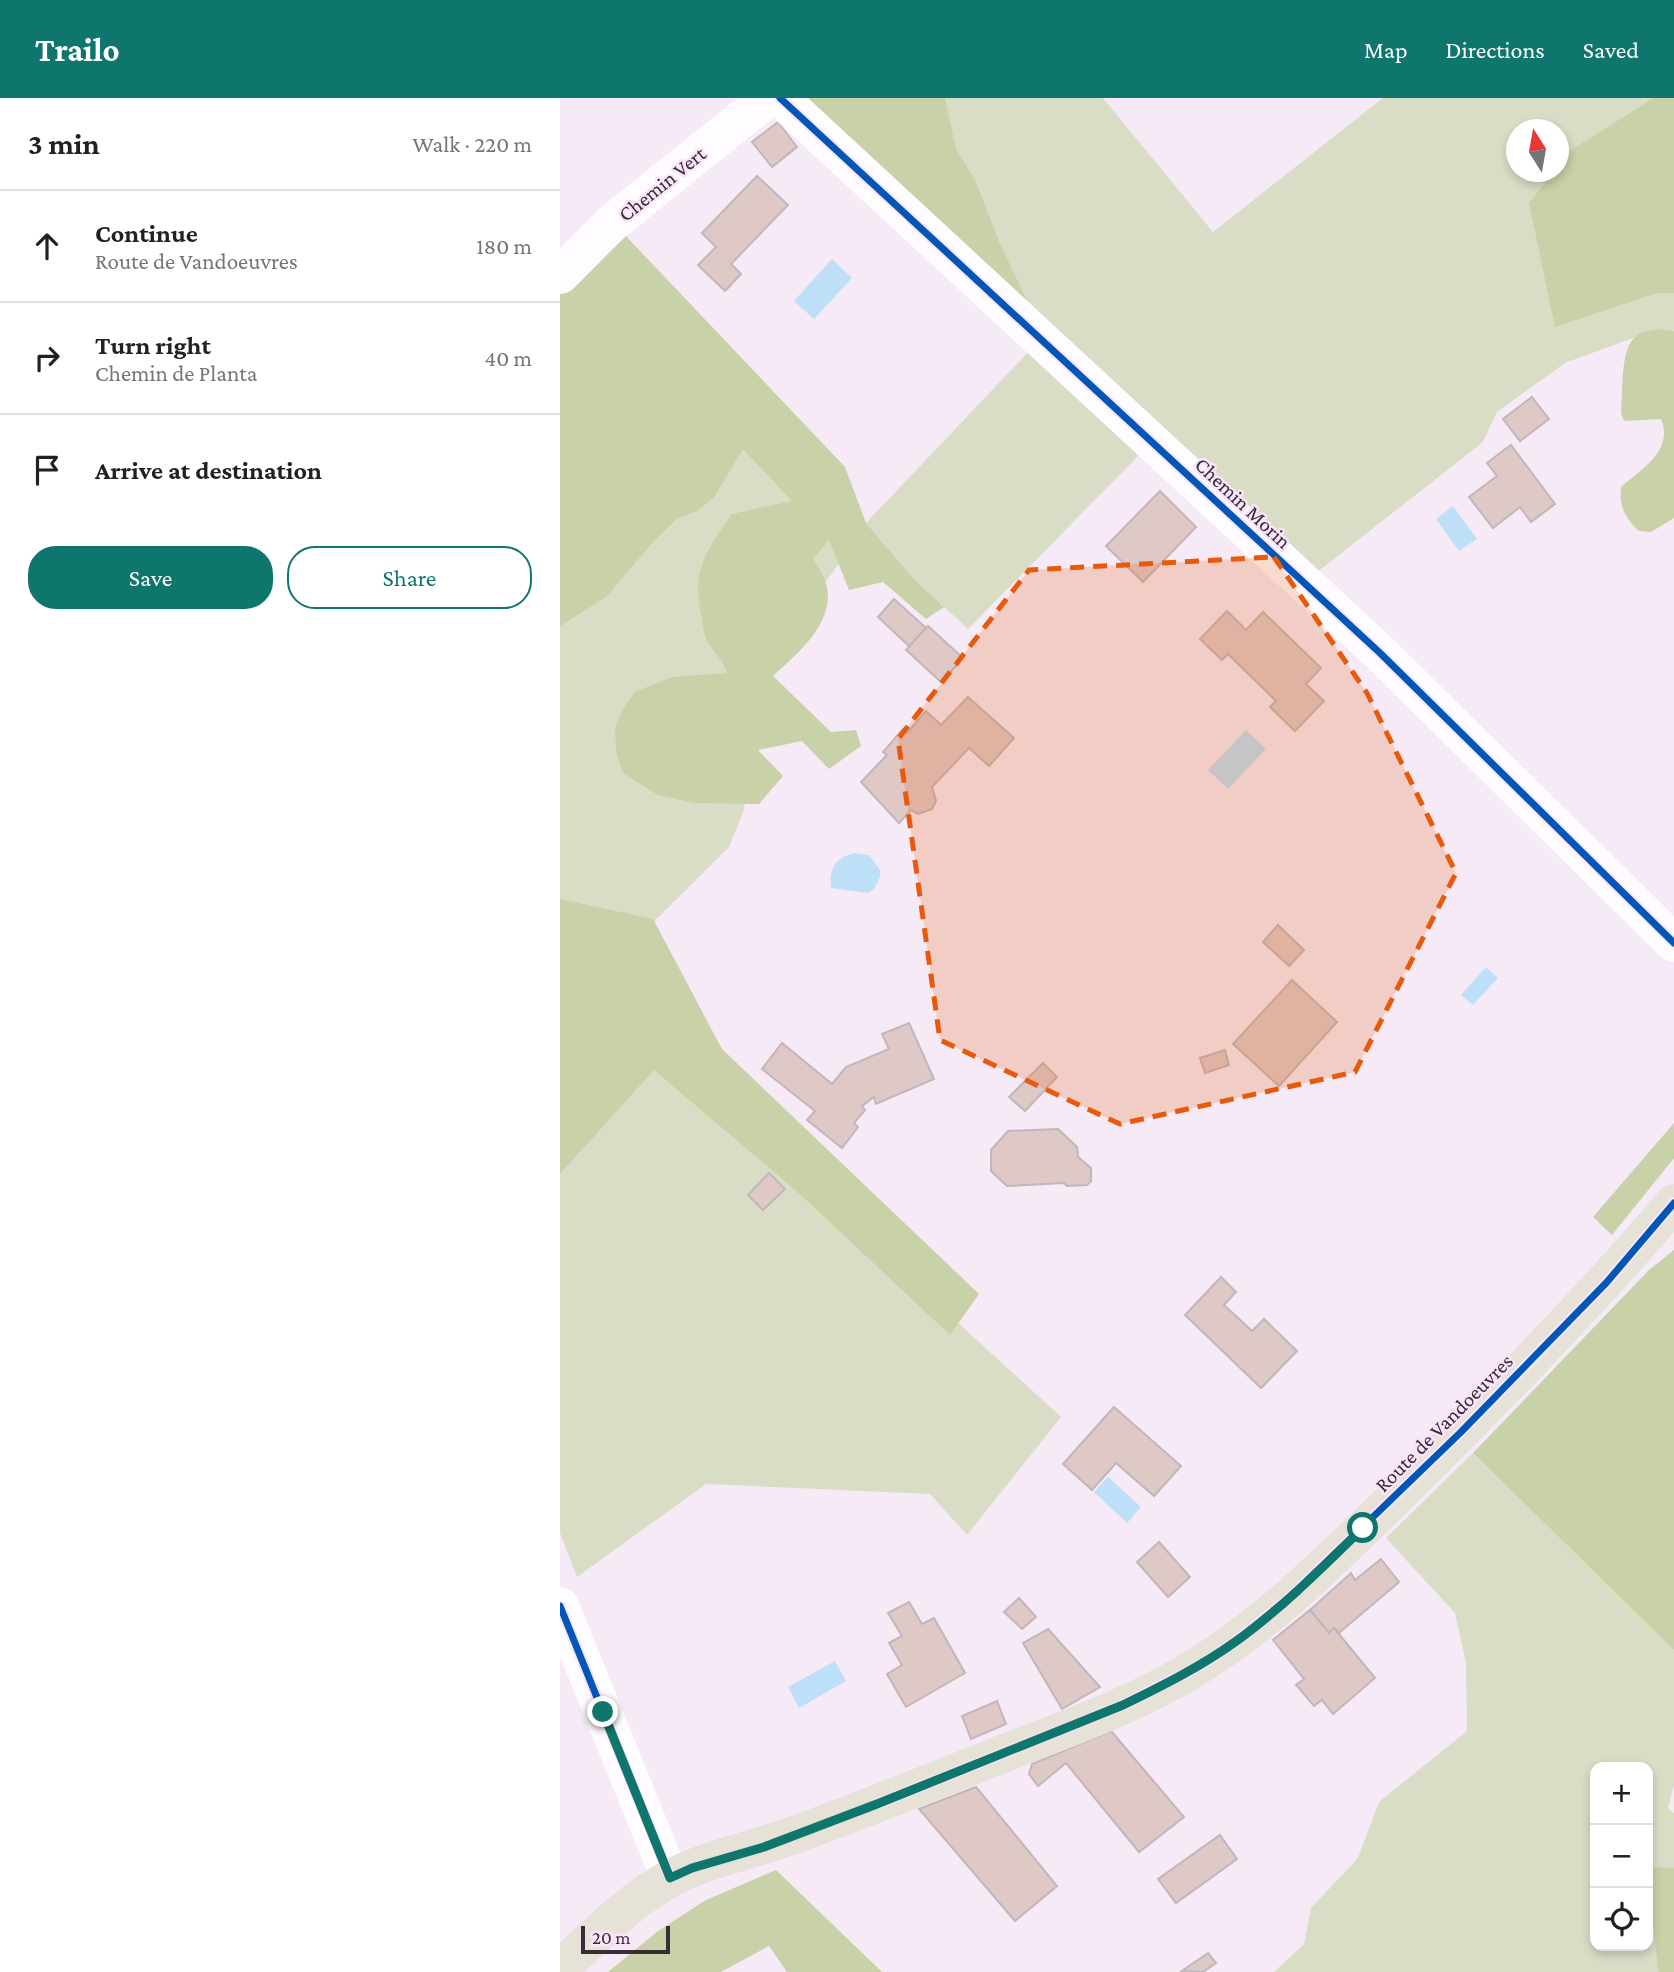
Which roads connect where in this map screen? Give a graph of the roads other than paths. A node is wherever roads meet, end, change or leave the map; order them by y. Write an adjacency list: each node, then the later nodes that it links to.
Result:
1 (768, 98): 3 (street, Chemin Vert)
2 (780, 98): 4 (street, Chemin Morin)
3 (560, 275)
4 (1674, 943)
5 (1674, 1203): 7 (main road, Route de Vandoeuvres)
6 (564, 1628): 7 (street)
7 (670, 1878): 8 (main road, Route de Vandoeuvres)
8 (560, 1969)

